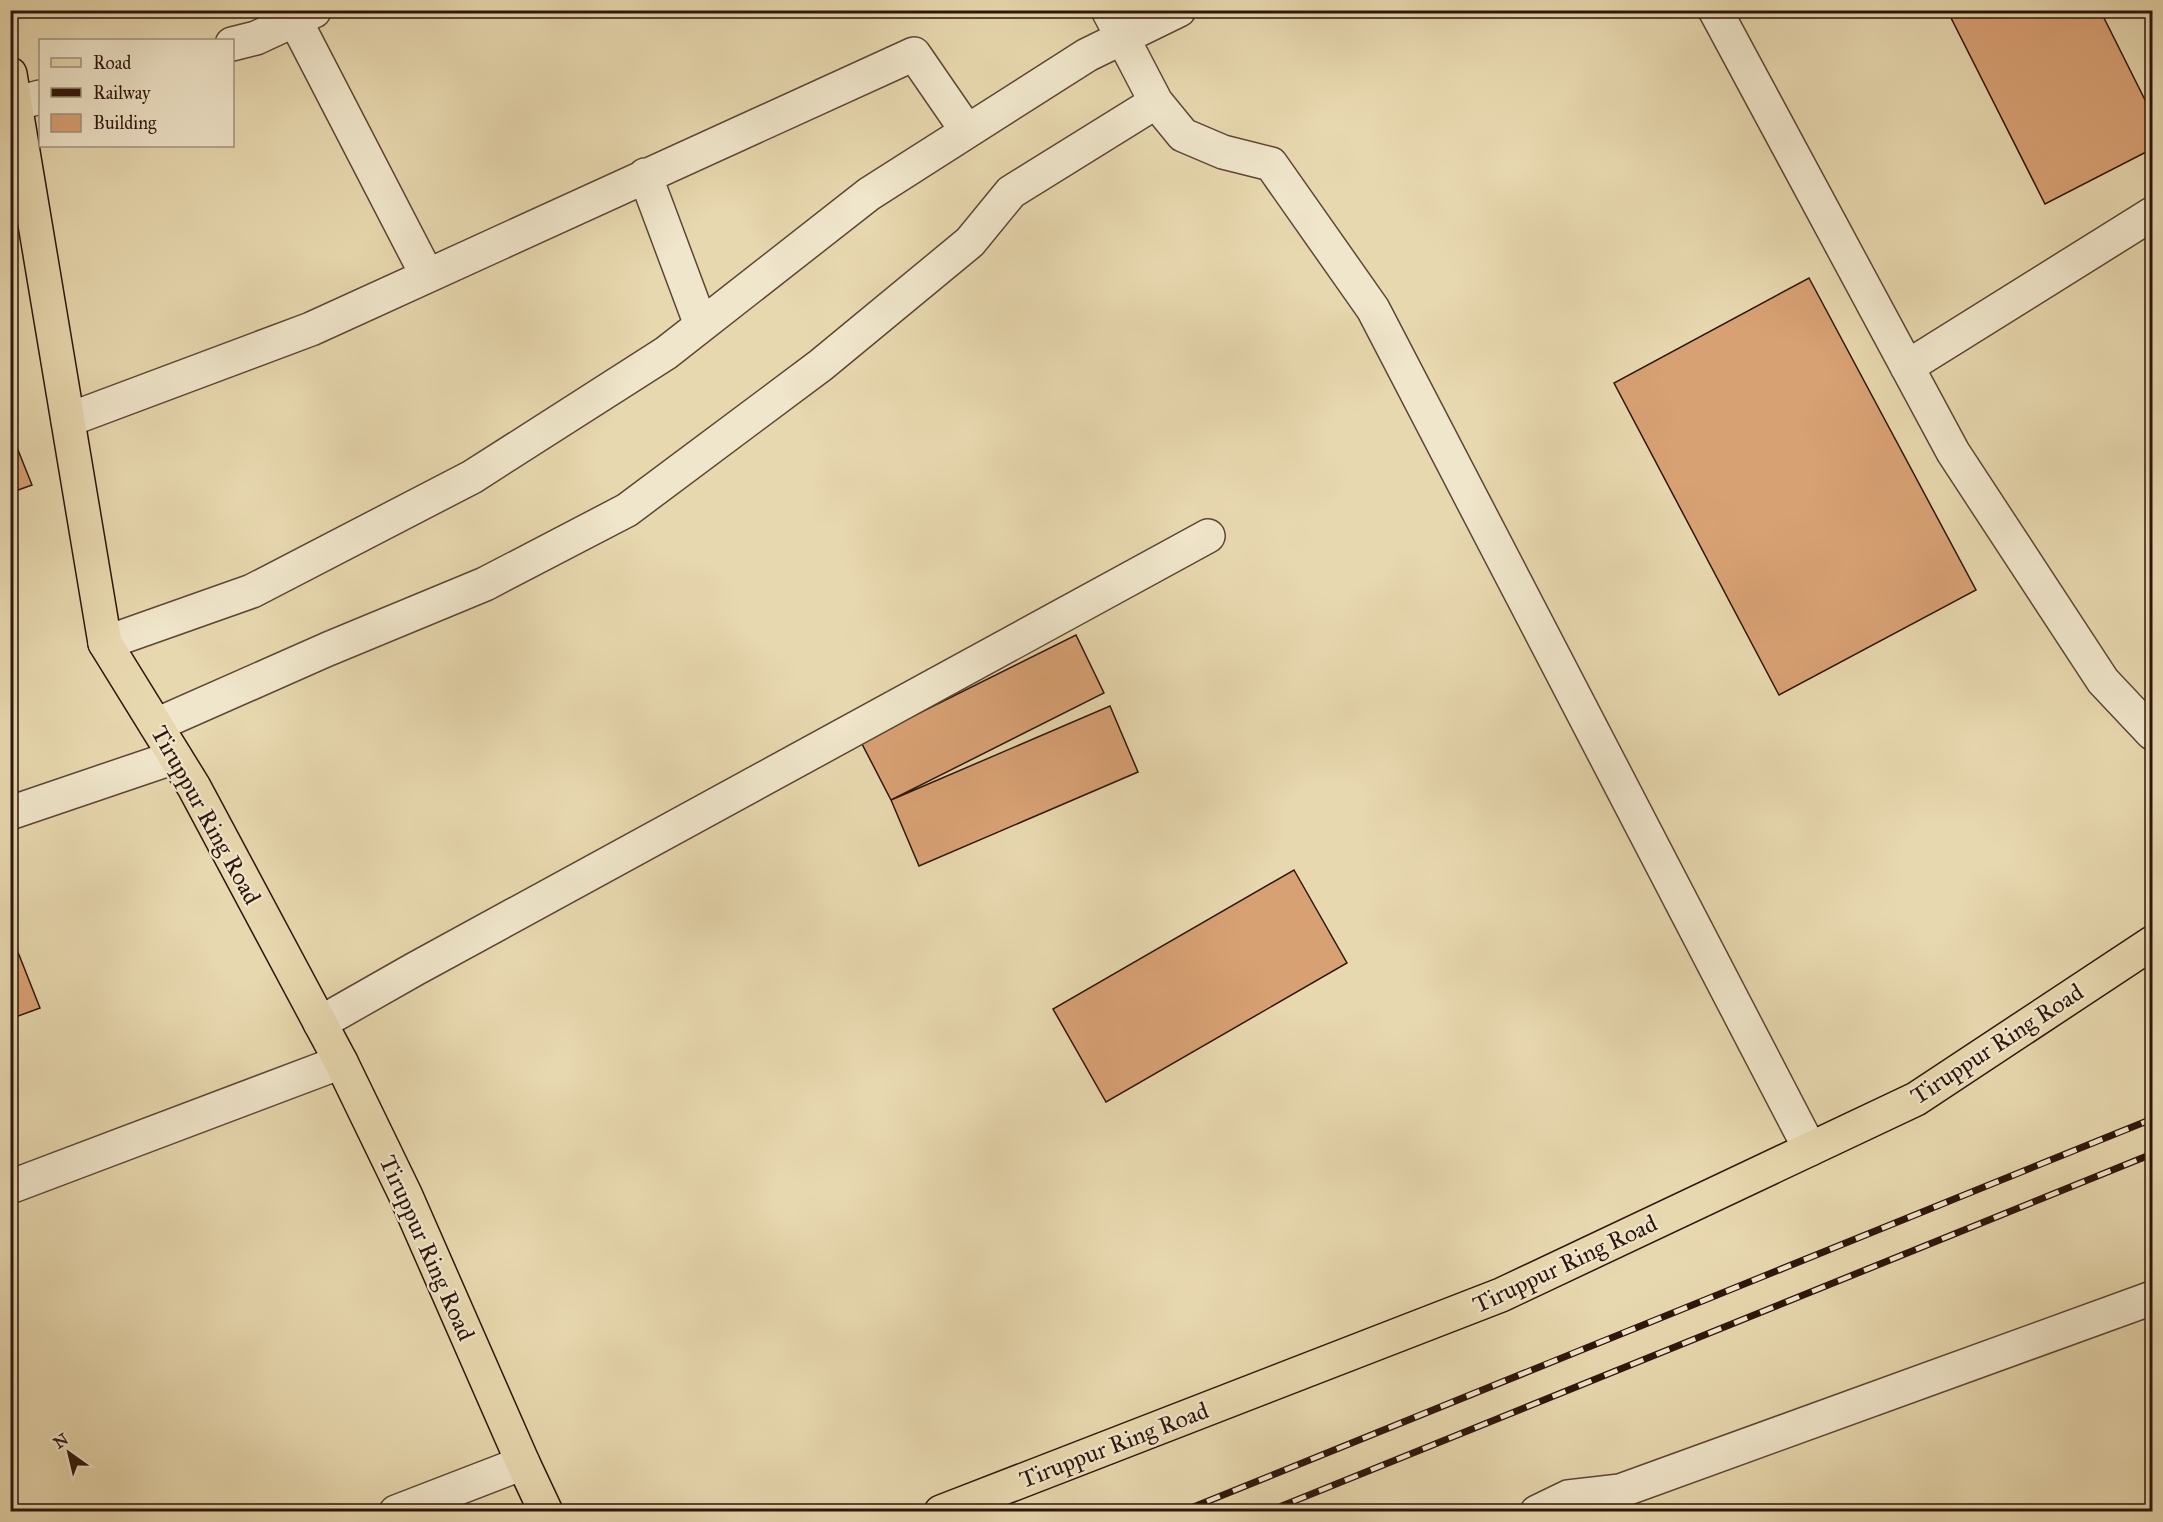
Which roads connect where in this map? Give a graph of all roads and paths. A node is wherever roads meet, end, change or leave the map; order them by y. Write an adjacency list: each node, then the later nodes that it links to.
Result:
1 (1179, 10): 4 (street)
2 (1715, 10): 13 (street)
3 (305, 15): 5 (street); 11 (street)
4 (1115, 24): 7 (street); 8 (street)
5 (234, 44)
6 (22, 92): 14 (main road, Tiruppur Ring Road)
7 (1156, 102): 17 (street); 24 (street)
8 (967, 131): 9 (street); 12 (street)
9 (645, 176): 11 (street); 12 (street)
10 (2152, 214): 13 (street)
11 (427, 275): 14 (street)
12 (701, 326): 16 (street)
13 (1907, 367): 18 (street)
14 (68, 420): 16 (main road, Tiruppur Ring Road)
15 (1208, 536): 22 (street)
16 (105, 643): 17 (main road, Tiruppur Ring Road)
17 (156, 725): 19 (main road, Tiruppur Ring Road)
18 (2152, 733)
19 (175, 757): 20 (street); 22 (main road, Tiruppur Ring Road)
20 (10, 813)
21 (2152, 943): 24 (main road, Tiruppur Ring Road)
22 (320, 1023): 23 (main road, Tiruppur Ring Road)
23 (341, 1062): 25 (street); 27 (main road, Tiruppur Ring Road)
24 (1810, 1149): 31 (main road, Tiruppur Ring Road)
25 (10, 1187)
26 (2152, 1298): 28 (street)
27 (523, 1464): 29 (street); 30 (main road, Tiruppur Ring Road)
28 (1622, 1502): 32 (street)
29 (396, 1512)
30 (546, 1512)
31 (941, 1512)
32 (1537, 1512)

